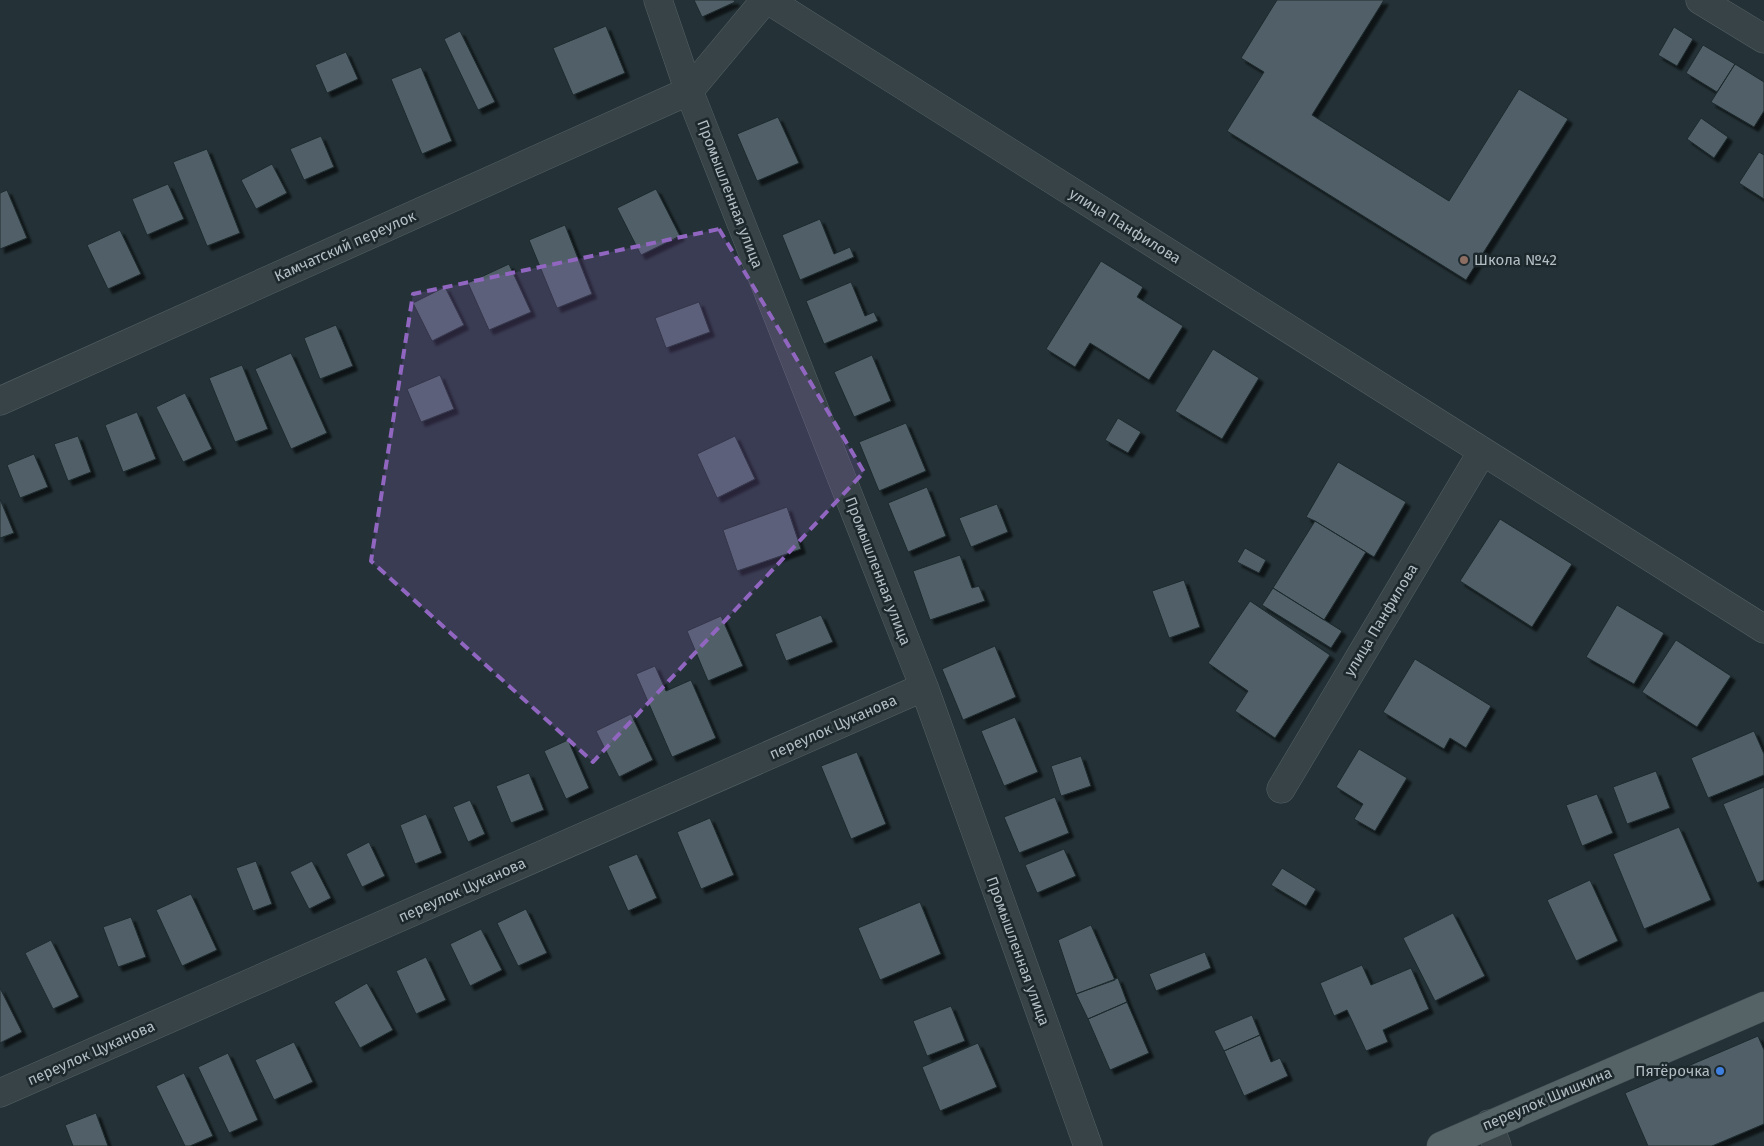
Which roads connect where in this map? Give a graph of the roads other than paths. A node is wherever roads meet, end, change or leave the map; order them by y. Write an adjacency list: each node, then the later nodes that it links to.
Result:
1 (658, 0): 5 (street, Промышленная улица)
2 (767, 0): 5 (street); 7 (street, улица Панфилова)
3 (1700, 0): 4 (street)
4 (1764, 39)
5 (689, 90): 6 (street, Камчатский переулок); 9 (street, Промышленная улица)
6 (0, 401)
7 (1482, 452): 8 (street, улица Панфилова); 10 (street, улица Панфилова)
8 (1764, 629)
9 (924, 687): 12 (street, переулок Цуканова); 14 (street, Промышленная улица)
10 (1280, 789)
11 (1764, 1006): 13 (main road, переулок Шишкина)
12 (0, 1094)
13 (1493, 1135): 15 (main road, переулок Шишкина)
14 (1088, 1146)
15 (1441, 1146)

